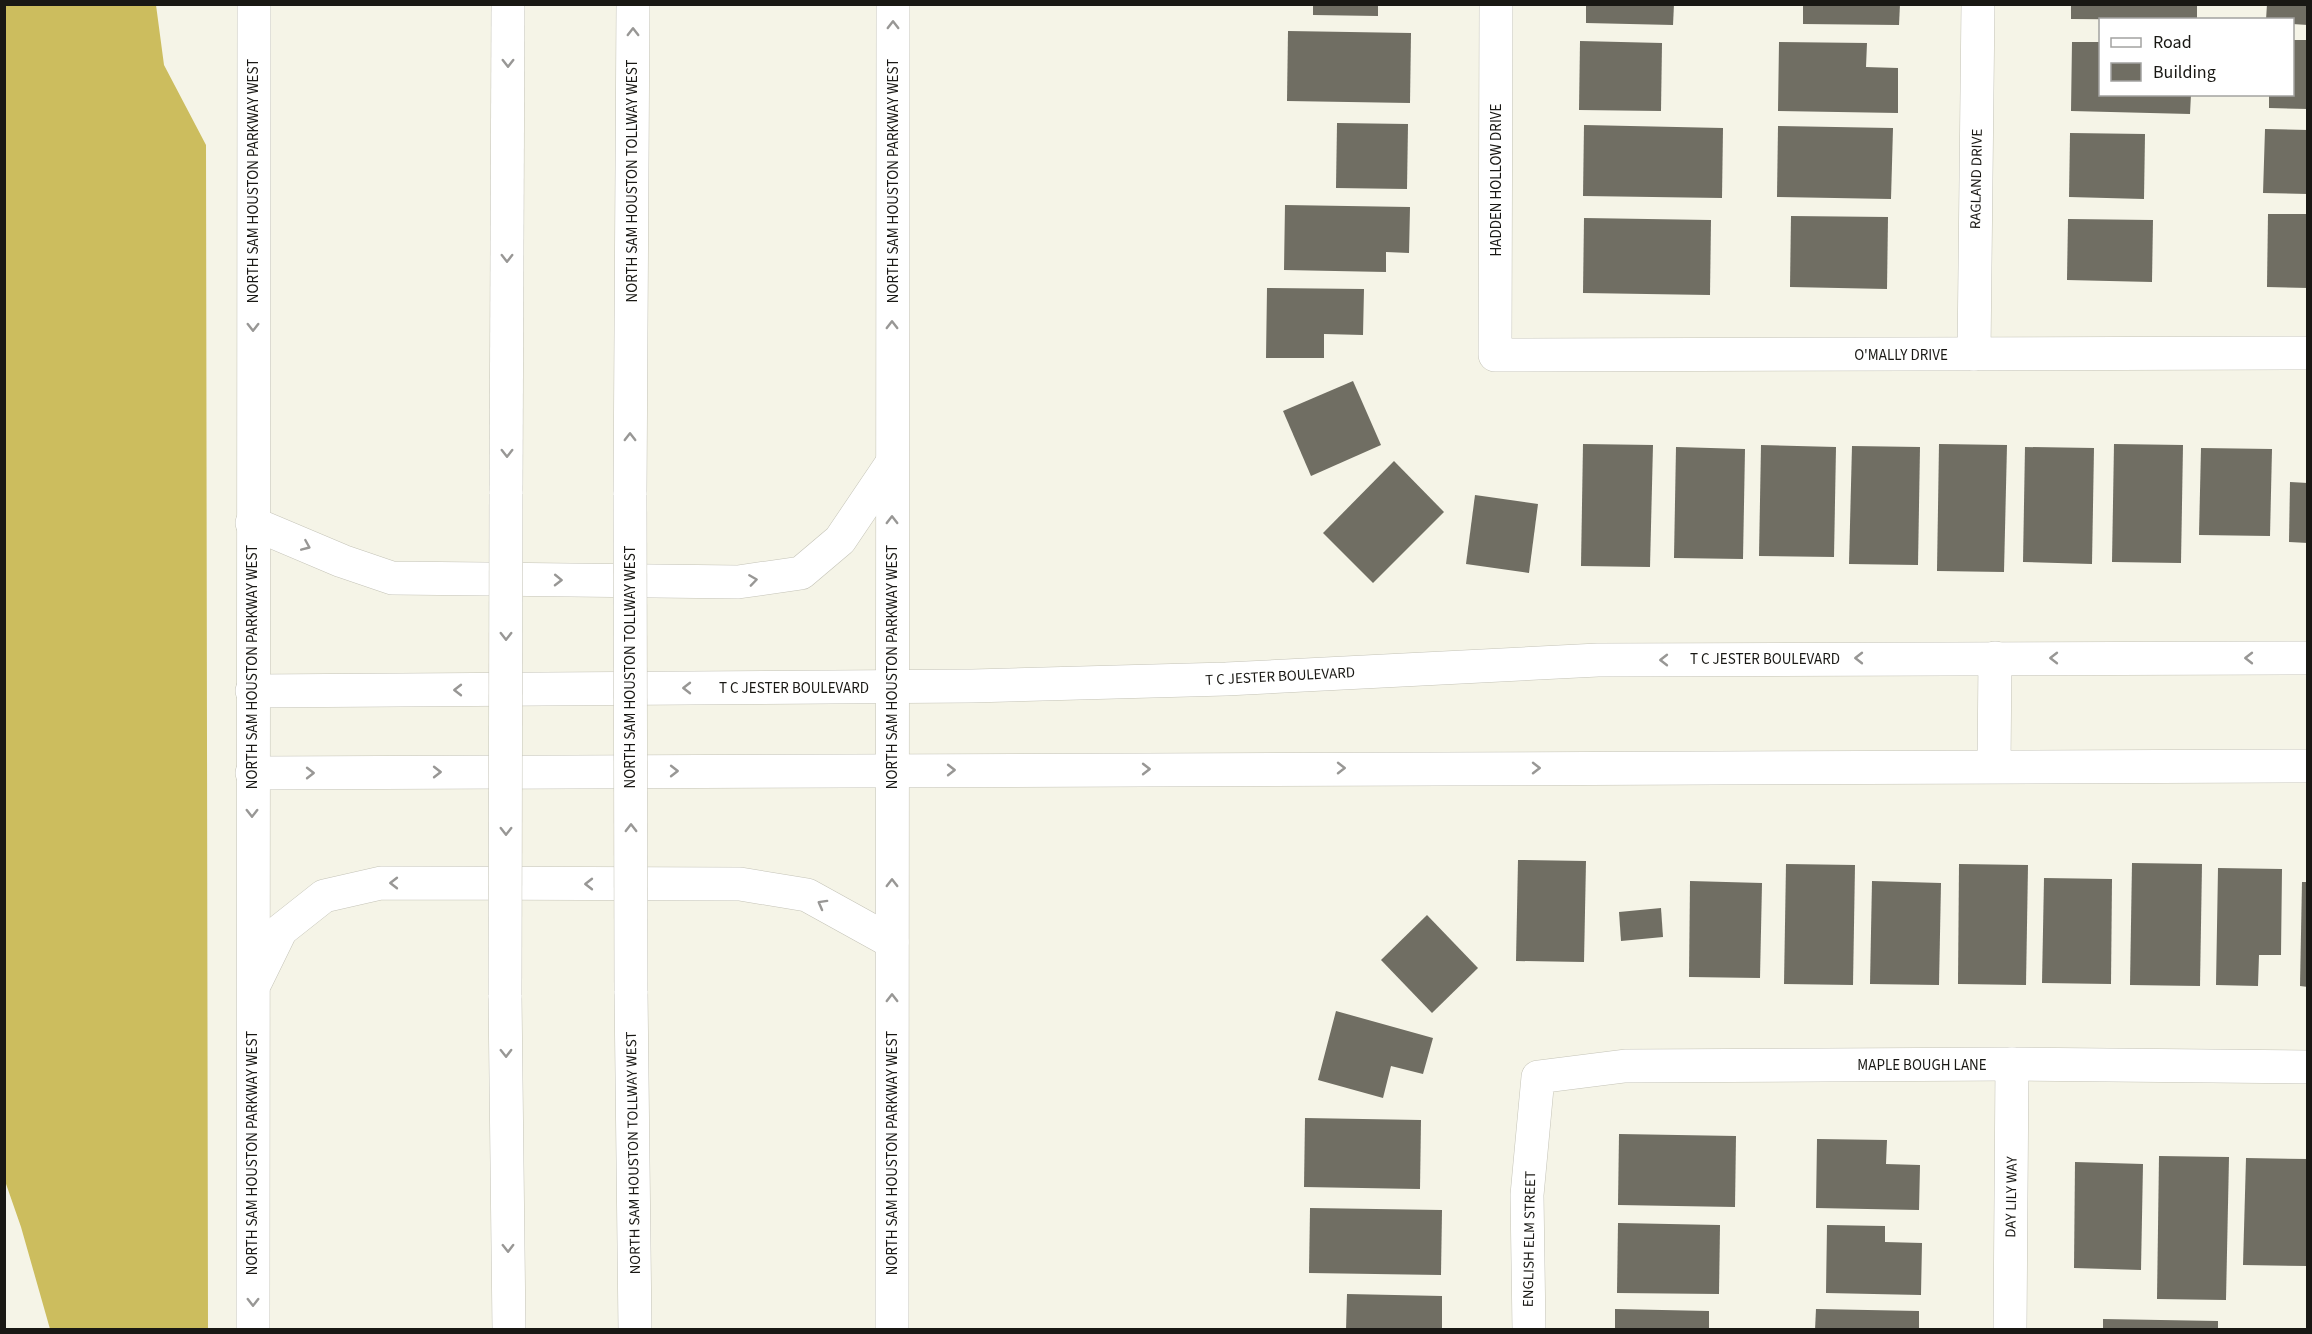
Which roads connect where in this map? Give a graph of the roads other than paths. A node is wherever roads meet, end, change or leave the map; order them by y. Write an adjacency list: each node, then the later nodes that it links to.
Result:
1 (254, 4): 11 (main road, NORTH SAM HOUSTON PARKWAY WEST, one-way to 11)
2 (508, 4): 26 (main road, one-way to 26, bridge)
3 (633, 4): 27 (main road, NORTH SAM HOUSTON TOLLWAY WEST, one-way to 3, bridge)
4 (893, 4): 10 (main road, NORTH SAM HOUSTON PARKWAY WEST, one-way to 4)
5 (1496, 4): 9 (main road, HADDEN HOLLOW DRIVE)
6 (1978, 4): 8 (main road, RAGLAND DRIVE)
7 (2307, 353): 8 (main road, O'MALLY DRIVE)
8 (1974, 354): 9 (main road, O'MALLY DRIVE)
9 (1495, 355)
10 (892, 463): 11 (main road, one-way to 10); 14 (main road, NORTH SAM HOUSTON PARKWAY WEST, one-way to 10)
11 (252, 523): 15 (main road, NORTH SAM HOUSTON PARKWAY WEST)
12 (1995, 658): 13 (main road, T C JESTER BOULEVARD, one-way to 12); 14 (main road, T C JESTER BOULEVARD, one-way to 14); 16 (main road)
13 (2307, 658)
14 (892, 687): 15 (main road, T C JESTER BOULEVARD, one-way to 15); 18 (main road, NORTH SAM HOUSTON PARKWAY WEST)
15 (252, 691): 19 (main road, NORTH SAM HOUSTON PARKWAY WEST)
16 (1994, 765): 17 (main road); 18 (main road, one-way to 16)
17 (2307, 766)
18 (892, 771): 19 (main road, one-way to 18); 20 (main road, NORTH SAM HOUSTON PARKWAY WEST, one-way to 18)
19 (252, 773): 21 (main road, NORTH SAM HOUSTON PARKWAY WEST, one-way to 21)
20 (892, 942): 21 (main road, one-way to 21); 28 (main road, NORTH SAM HOUSTON PARKWAY WEST, one-way to 20)
21 (252, 989): 25 (main road, NORTH SAM HOUSTON PARKWAY WEST, one-way to 25)
22 (2013, 1064): 23 (main road, MAPLE BOUGH LANE); 24 (main road, MAPLE BOUGH LANE); 30 (main road, DAY LILY WAY)
23 (2307, 1067)
24 (1538, 1077): 29 (main road, ENGLISH ELM STREET)
25 (253, 1329)
26 (509, 1329)
27 (635, 1329)
28 (892, 1329)
29 (1529, 1329)
30 (2010, 1329)

